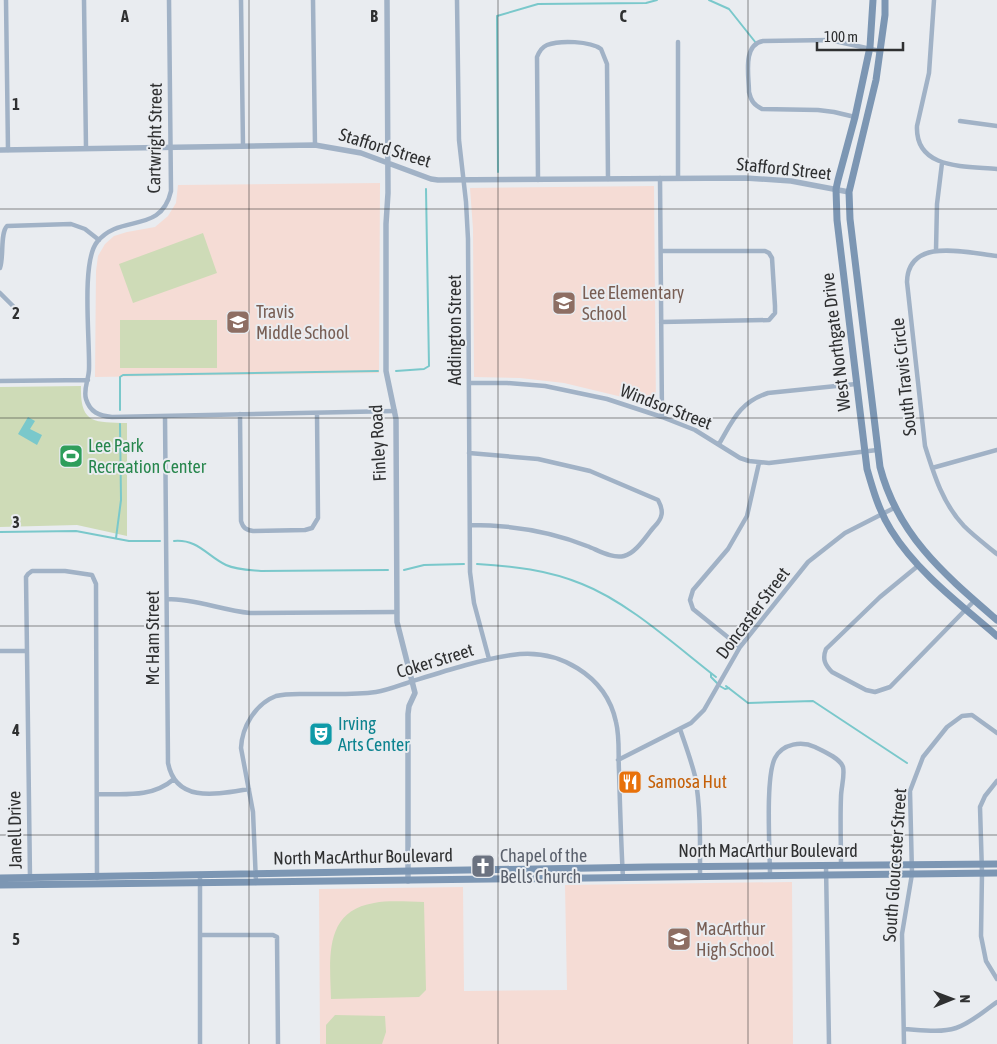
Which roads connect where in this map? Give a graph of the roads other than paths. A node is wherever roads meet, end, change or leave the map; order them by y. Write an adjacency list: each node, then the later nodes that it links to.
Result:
1 (6, 0): 22 (street)
2 (84, 0): 20 (street)
3 (169, 0): 19 (street, Cartwright Street)
4 (241, 0): 18 (street)
5 (313, 0): 17 (street)
6 (387, 0): 23 (street, Finley Road)
7 (457, 0): 28 (street, Addington Street)
8 (873, 0): 12 (main road, West Northgate Drive)
9 (885, 0): 13 (main road, West Northgate Drive)
10 (934, 0): 24 (street)
11 (678, 42): 27 (street)
12 (870, 48): 13 (street); 14 (main road, West Northgate Drive); 14 (street)
13 (880, 50): 32 (main road, West Northgate Drive)
14 (855, 117): 31 (main road, West Northgate Drive)
15 (960, 121): 16 (street)
16 (997, 126)
17 (315, 145): 18 (street, Stafford Street); 23 (street, Stafford Street)
18 (243, 146): 19 (street, Stafford Street)
19 (171, 147): 20 (street, Stafford Street); 33 (street, Cartwright Street)
20 (86, 148): 22 (street, Stafford Street)
21 (0, 150): 22 (street, Stafford Street)
22 (8, 150)
23 (388, 162): 28 (street, Stafford Street); 45 (street, Finley Road)
24 (942, 163): 25 (street); 34 (street)
25 (997, 169)
26 (660, 178): 27 (street, Stafford Street); 29 (street, Stafford Street); 35 (street)
27 (678, 178): 31 (street, Stafford Street)
28 (463, 179): 30 (street, Stafford Street); 43 (street, Addington Street)
29 (608, 179): 30 (street, Stafford Street); 30 (street)
30 (538, 180)
31 (836, 189): 32 (street, Stafford Street); 44 (main road, West Northgate Drive)
32 (849, 192): 51 (main road, West Northgate Drive)
33 (99, 240): 37 (street); 41 (street)
34 (936, 250): 36 (street); 56 (street, South Travis Circle)
35 (661, 251): 40 (street); 40 (street)
36 (997, 256)
37 (0, 268)
38 (0, 293): 39 (street)
39 (14, 307)
40 (661, 322): 49 (street)
41 (88, 380): 42 (street); 48 (street)
42 (0, 382)
43 (469, 383): 49 (street, Windsor Street); 54 (street, Addington Street)
44 (856, 384): 50 (street); 53 (main road, West Northgate Drive)
45 (395, 411): 46 (street); 65 (street, Finley Road)
46 (318, 413): 47 (street); 47 (street)
47 (240, 414): 48 (street)
48 (165, 416): 62 (street, Mc Ham Street)
49 (662, 417): 50 (street, Windsor Street)
50 (719, 444): 55 (street, Windsor Street)
51 (877, 450): 53 (street, Windsor Street); 57 (main road, West Northgate Drive)
52 (997, 450): 56 (street)
53 (864, 453): 55 (street, Windsor Street); 58 (main road, West Northgate Drive)
54 (469, 454): 59 (street, Addington Street); 59 (street)
55 (759, 463): 68 (street)
56 (932, 468): 60 (street, South Travis Circle)
57 (894, 508): 58 (street, Doncaster Street); 63 (main road, West Northgate Drive)
58 (882, 514): 61 (main road, West Northgate Drive); 68 (street, Doncaster Street)
59 (470, 525): 71 (street, Addington Street)
60 (997, 554)
61 (919, 565): 64 (main road, West Northgate Drive); 64 (street)
62 (167, 599): 65 (street); 76 (street, Mc Ham Street)
63 (974, 601): 64 (street); 66 (main road, West Northgate Drive)
64 (966, 610): 67 (main road, West Northgate Drive)
65 (397, 612): 72 (street, Finley Road)
66 (997, 620)
67 (997, 636)
68 (740, 647): 73 (street, Doncaster Street)
69 (0, 651): 70 (street)
70 (27, 651): 79 (street, Janell Drive); 106 (street, Janell Drive)
71 (489, 659): 72 (street, Coker Street); 75 (street, Coker Street)
72 (411, 681): 78 (street, Coker Street); 91 (street, Finley Road)
73 (680, 729): 75 (street, Doncaster Street); 84 (street)
74 (997, 733): 83 (street, South Gloucester Street)
75 (618, 760): 88 (street, Coker Street)
76 (174, 779): 78 (street); 79 (street)
77 (997, 781): 80 (street)
78 (249, 789): 93 (street, Coker Street)
79 (97, 794): 98 (street)
80 (982, 864): 81 (main road, North MacArthur Boulevard); 83 (main road, North MacArthur Boulevard); 94 (street)
81 (997, 864)
82 (770, 865): 84 (main road, North MacArthur Boulevard); 85 (main road, North MacArthur Boulevard); 86 (street); 99 (street)
83 (912, 865): 86 (main road, North MacArthur Boulevard); 96 (street, South Gloucester Street)
84 (700, 866): 88 (main road, North MacArthur Boulevard); 100 (street)
85 (826, 866): 86 (main road, North MacArthur Boulevard); 97 (street)
86 (841, 866)
87 (574, 868): 88 (main road, North MacArthur Boulevard); 89 (main road, North MacArthur Boulevard); 102 (main road)
88 (622, 868): 103 (street, Coker Street)
89 (525, 869): 90 (main road, North MacArthur Boulevard); 104 (main road)
90 (444, 870): 91 (main road, North MacArthur Boulevard); 105 (main road)
91 (408, 871): 93 (main road, North MacArthur Boulevard); 107 (street, Finley Road)
92 (997, 872): 94 (main road, North MacArthur Boulevard)
93 (256, 873): 95 (main road, North MacArthur Boulevard); 108 (street, Coker Street)
94 (982, 873): 96 (main road, North MacArthur Boulevard); 113 (street)
95 (200, 874): 98 (main road, North MacArthur Boulevard); 109 (street)
96 (912, 874): 97 (main road, North MacArthur Boulevard); 115 (street, South Gloucester Street)
97 (826, 875): 99 (main road, North MacArthur Boulevard); 118 (street)
98 (97, 876): 106 (main road, North MacArthur Boulevard); 111 (street)
99 (770, 876): 100 (main road, North MacArthur Boulevard)
100 (700, 877): 103 (main road, North MacArthur Boulevard)
101 (0, 878): 106 (main road, North MacArthur Boulevard)
102 (574, 878): 103 (main road, North MacArthur Boulevard); 104 (main road, North MacArthur Boulevard)
103 (623, 878)
104 (525, 879): 105 (main road, North MacArthur Boulevard)
105 (444, 880): 107 (main road, North MacArthur Boulevard)
106 (30, 881): 110 (main road, North MacArthur Boulevard); 111 (main road, North MacArthur Boulevard)
107 (408, 881): 108 (main road, North MacArthur Boulevard)
108 (256, 883): 109 (main road, North MacArthur Boulevard)
109 (200, 884): 111 (main road, North MacArthur Boulevard); 112 (street)
110 (0, 885)
111 (97, 885)
112 (200, 935): 116 (street); 117 (street)
113 (997, 979)
114 (997, 1002): 115 (street)
115 (904, 1029): 119 (street, South Gloucester Street)
116 (200, 1044)
117 (278, 1044)
118 (828, 1044)
119 (904, 1044)

